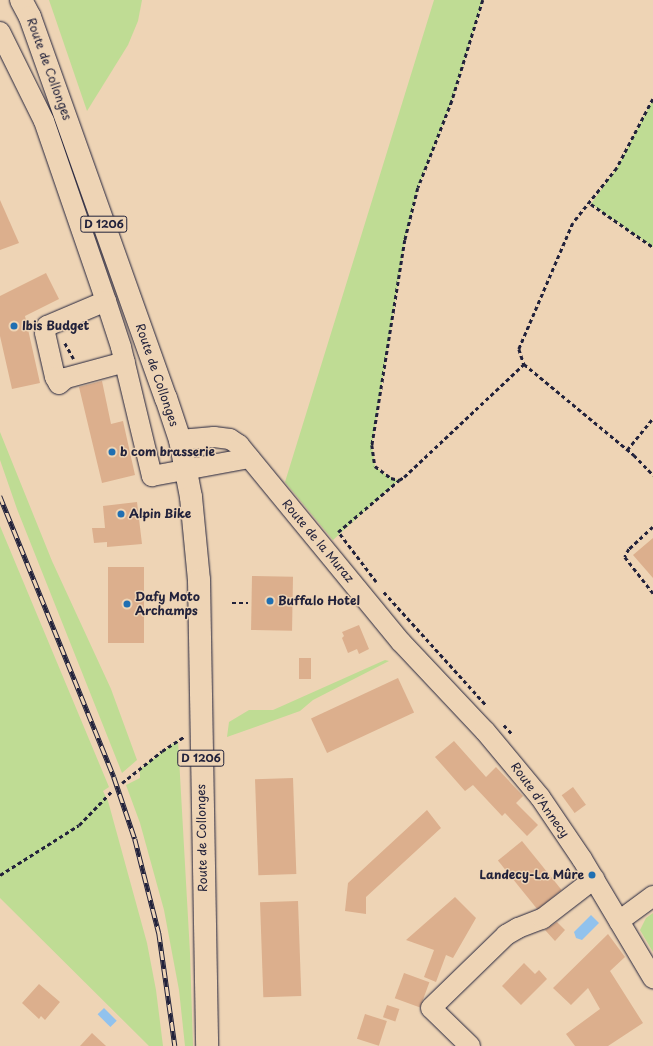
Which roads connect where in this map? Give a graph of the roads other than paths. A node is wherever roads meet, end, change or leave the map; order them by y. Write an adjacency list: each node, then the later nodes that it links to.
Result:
1 (25, 3): 5 (main road, Route de Collonges / D 1206)
2 (0, 32): 3 (street)
3 (106, 301): 4 (street); 4 (street)
4 (125, 362): 7 (street)
5 (180, 440): 6 (street, Route de la Muraz); 7 (main road, Route de Collonges / D 1206)
6 (249, 458): 7 (street); 8 (street, Route de la Muraz)
7 (187, 470): 13 (main road, Route de Collonges / D 1206)
8 (401, 642): 9 (street, Route d'Annecy)
9 (594, 879): 11 (street, Route d'Annecy); 14 (street)
10 (653, 896): 11 (street)
11 (619, 921): 12 (street, Route d'Annecy)
12 (653, 978)
13 (207, 1046)
14 (470, 1046)

